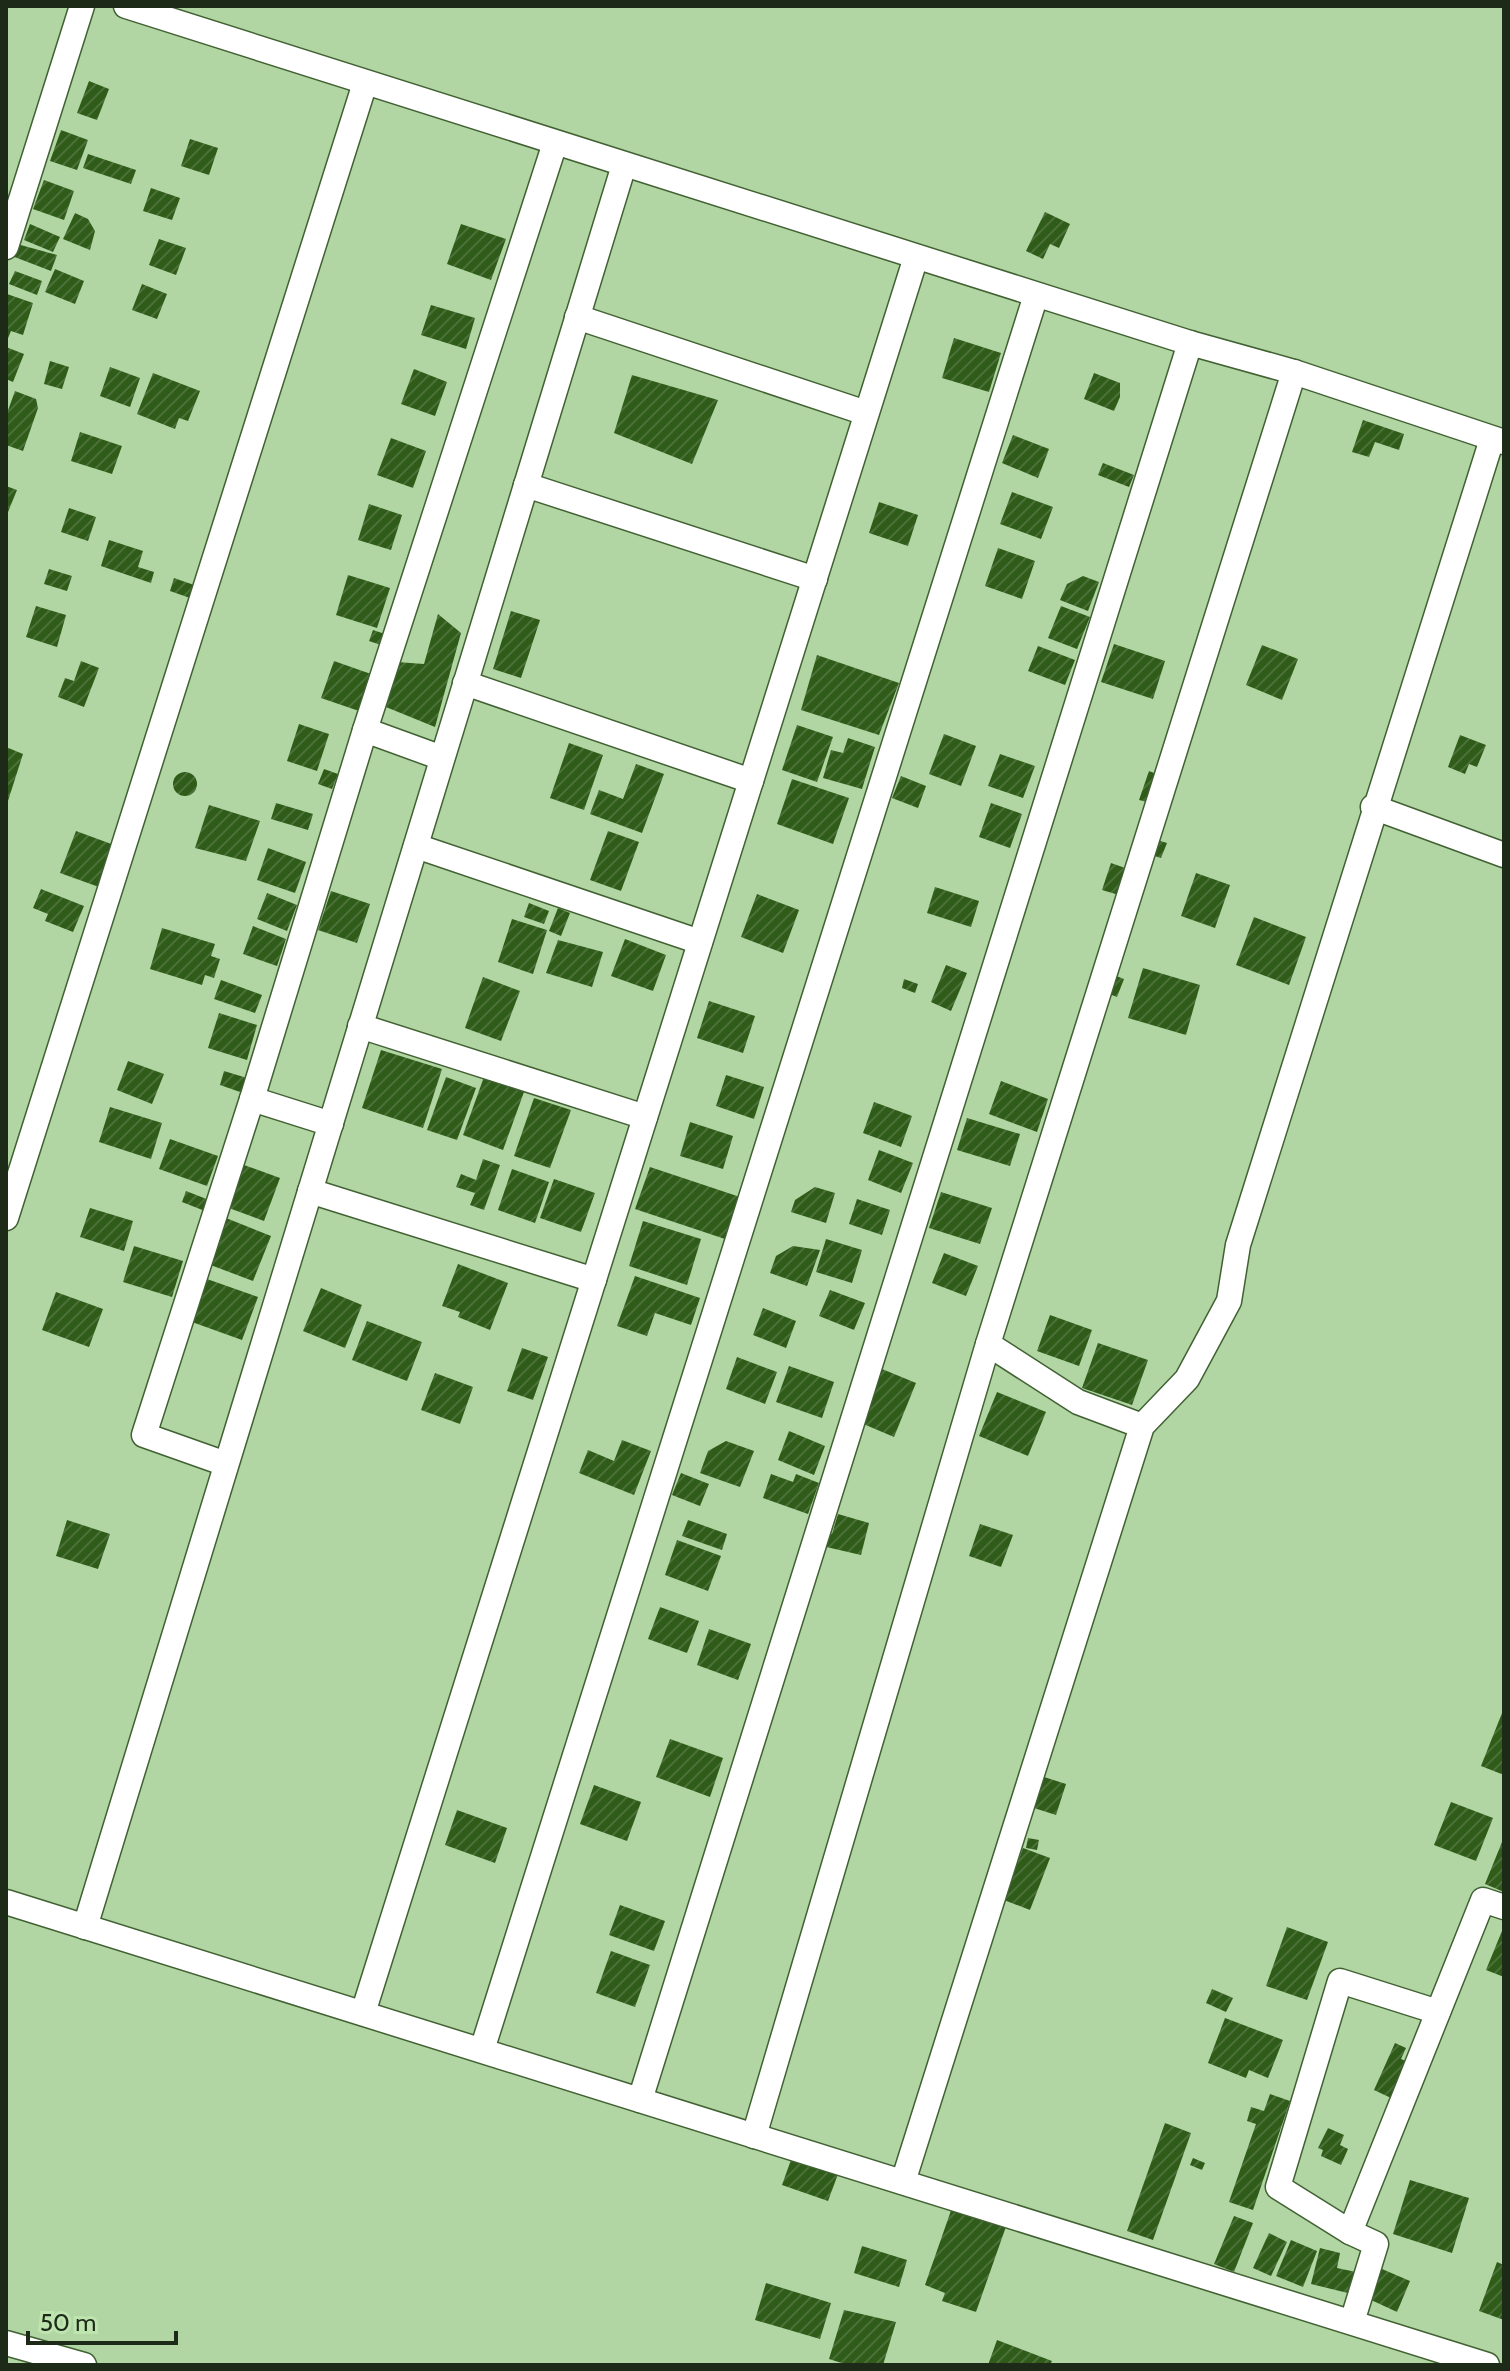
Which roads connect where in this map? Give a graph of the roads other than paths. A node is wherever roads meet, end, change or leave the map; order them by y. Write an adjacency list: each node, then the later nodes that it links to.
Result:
1 (82, 6): 6 (street)
2 (126, 6): 3 (street)
3 (365, 83): 4 (street); 29 (street)
4 (555, 143): 5 (street); 17 (street)
5 (624, 165): 7 (street); 9 (street)
6 (6, 247)
7 (916, 257): 8 (street); 12 (street)
8 (1036, 295): 10 (street); 39 (street)
9 (577, 317): 12 (street); 14 (street)
10 (1190, 343): 11 (street); 40 (street)
11 (1294, 372): 13 (street); 31 (street)
12 (866, 413): 15 (street)
13 (1498, 441): 20 (street)
14 (526, 485): 15 (street); 16 (street)
15 (815, 579): 19 (street)
16 (465, 683): 18 (street); 19 (street)
17 (365, 730): 18 (street); 25 (street)
18 (442, 758): 21 (street)
19 (751, 781): 23 (street)
20 (1373, 807): 22 (street); 32 (street)
21 (416, 846): 23 (street); 24 (street)
22 (1504, 855)
23 (700, 942): 26 (street)
24 (360, 1026): 26 (street); 27 (street)
25 (252, 1099): 27 (street); 33 (street)
26 (645, 1117): 30 (street)
27 (331, 1124): 28 (street)
28 (310, 1191): 30 (street); 33 (street)
29 (6, 1218)
30 (594, 1280): 38 (street)
31 (988, 1344): 32 (street); 41 (street)
32 (1142, 1426): 42 (street)
33 (226, 1464): 36 (street)
34 (6, 1902): 36 (street)
35 (1504, 1907): 37 (street)
36 (85, 1927): 38 (street)
37 (1438, 2012): 43 (street); 43 (street)
38 (363, 2013): 39 (street)
39 (482, 2050): 40 (street)
40 (640, 2100): 41 (street)
41 (754, 2136): 42 (street)
42 (903, 2182): 44 (street)
43 (1350, 2232): 44 (street)
44 (1352, 2322): 47 (street)
45 (6, 2343): 46 (street)
46 (84, 2365)
47 (1487, 2365)

